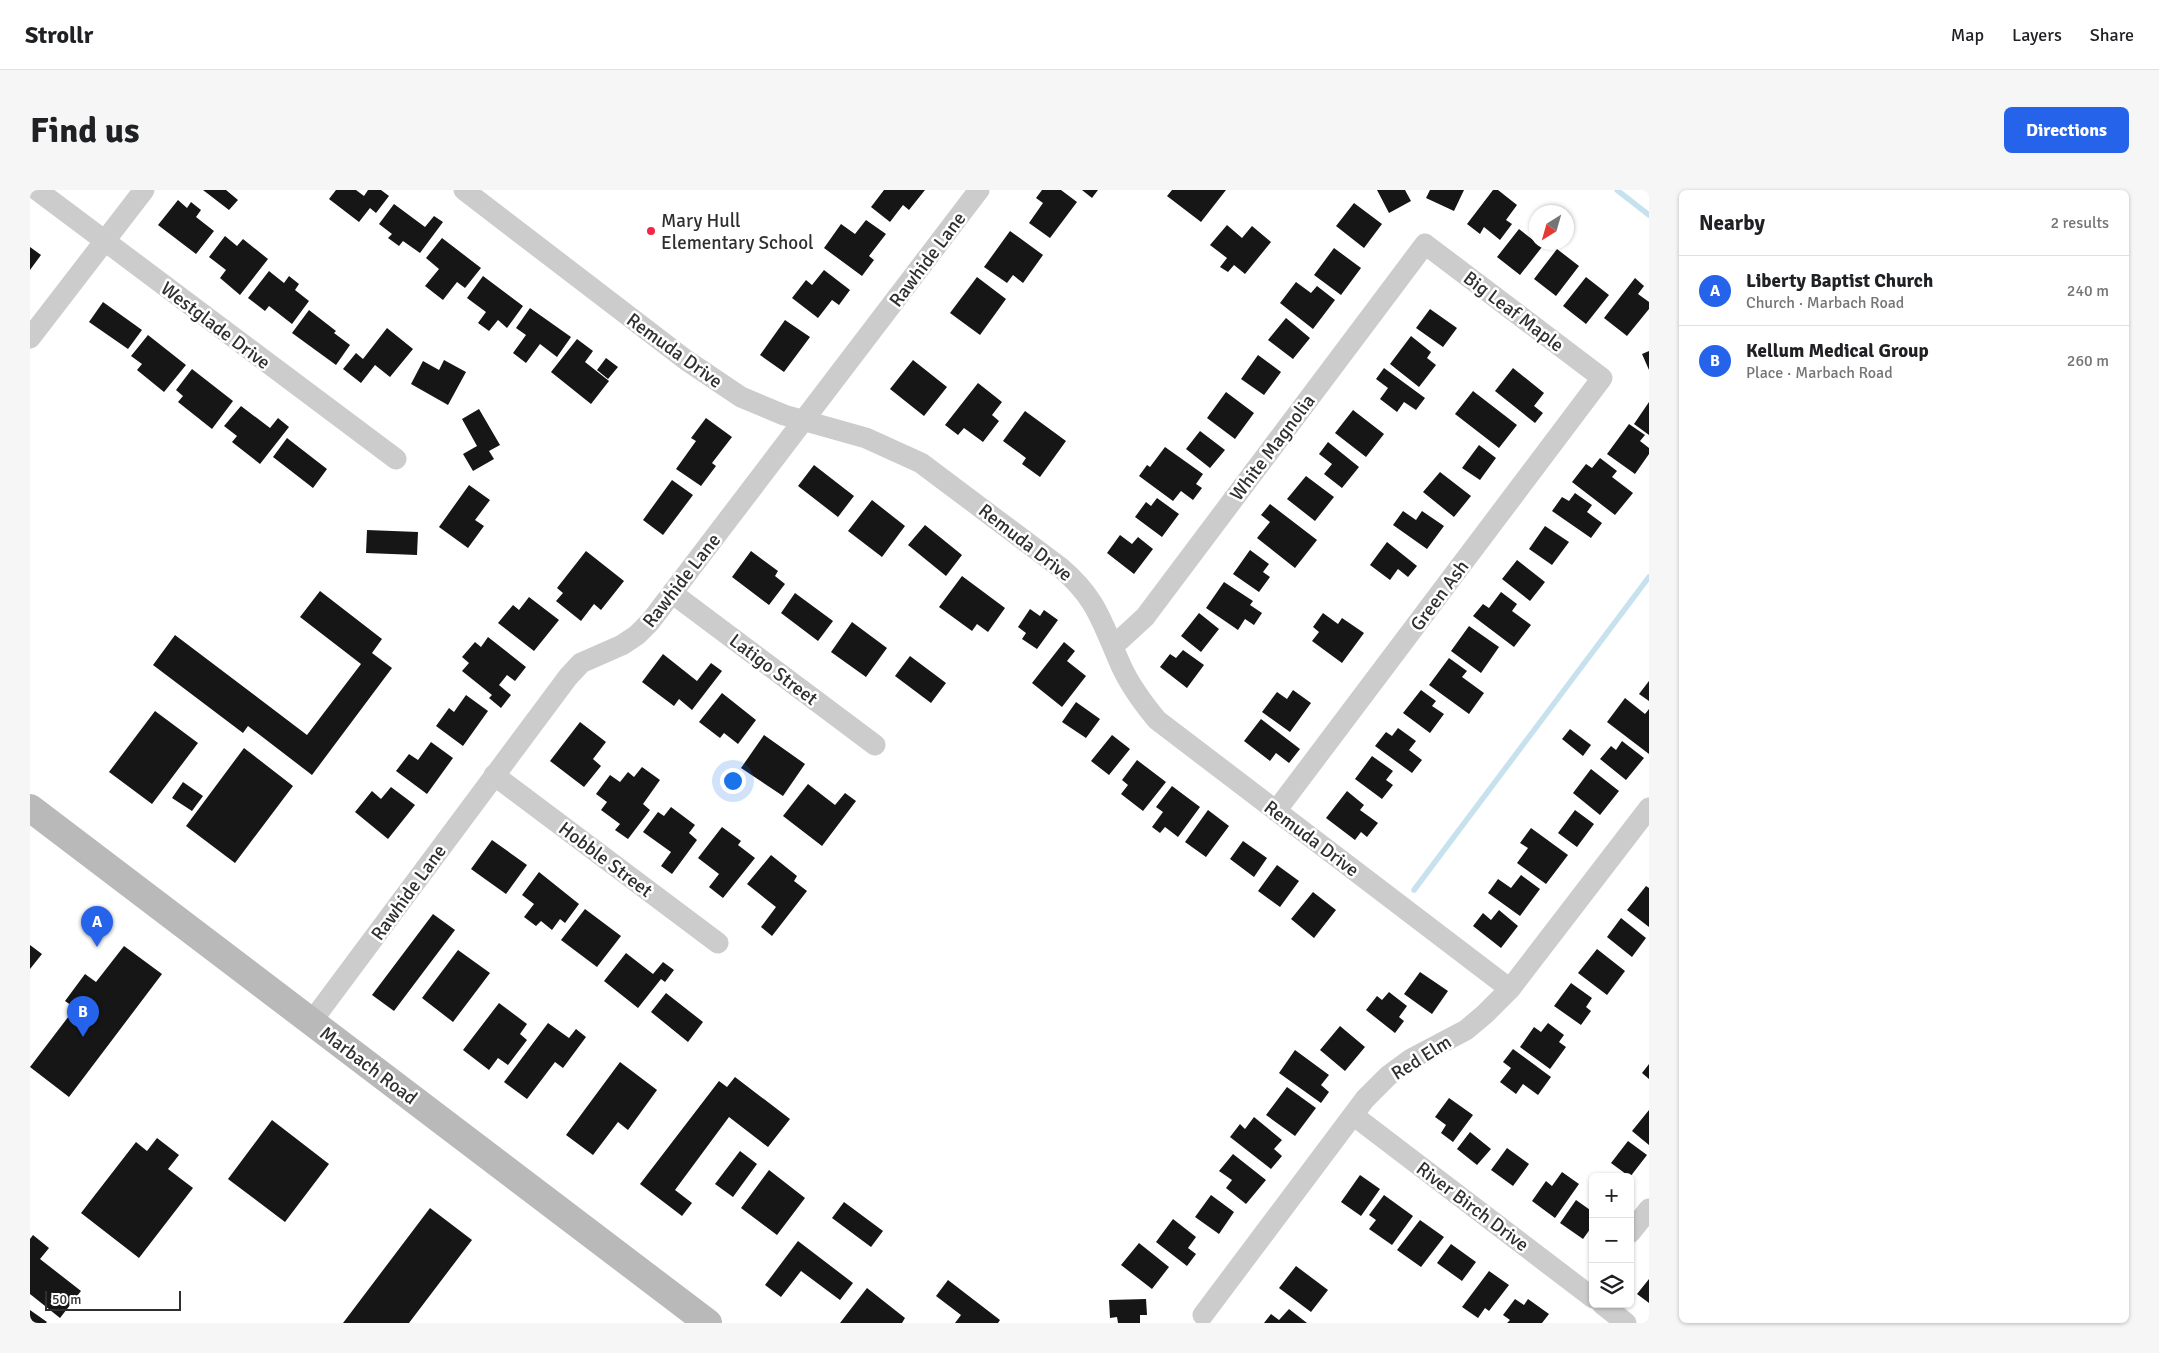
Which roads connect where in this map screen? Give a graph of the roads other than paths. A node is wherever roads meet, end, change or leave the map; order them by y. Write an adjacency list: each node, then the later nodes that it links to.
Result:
1 (37, 190): 5 (street, Westglade Drive)
2 (144, 190): 5 (street)
3 (464, 190): 9 (street, Remuda Drive)
4 (980, 190): 9 (street, Rawhide Lane)
5 (105, 241): 7 (street); 10 (street, Westglade Drive)
6 (1425, 244): 8 (street, Big Leaf Maple); 12 (street, White Magnolia)
7 (30, 338)
8 (1602, 378): 17 (street, Green Ash)
9 (805, 420): 11 (street, Rawhide Lane); 12 (street, Remuda Drive)
10 (396, 459)
11 (672, 593): 13 (street, Latigo Street); 14 (street, Rawhide Lane)
12 (1112, 643): 17 (street, Remuda Drive)
13 (875, 745)
14 (494, 775): 18 (street, Hobble Street); 20 (street, Rawhide Lane)
15 (30, 808): 20 (main road, Marbach Road)
16 (1649, 808): 19 (street, Red Elm)
17 (1276, 811): 19 (street, Remuda Drive)
18 (718, 943)
19 (1510, 989): 21 (street, Red Elm)
20 (312, 1022): 27 (main road, Marbach Road)
21 (1353, 1115): 24 (street, River Birch Drive); 26 (street, Red Elm)
22 (1649, 1209): 23 (street)
23 (1634, 1228)
24 (1589, 1291)
25 (1609, 1308): 28 (street, River Birch Drive)
26 (1203, 1316)
27 (708, 1323)
28 (1626, 1323)

